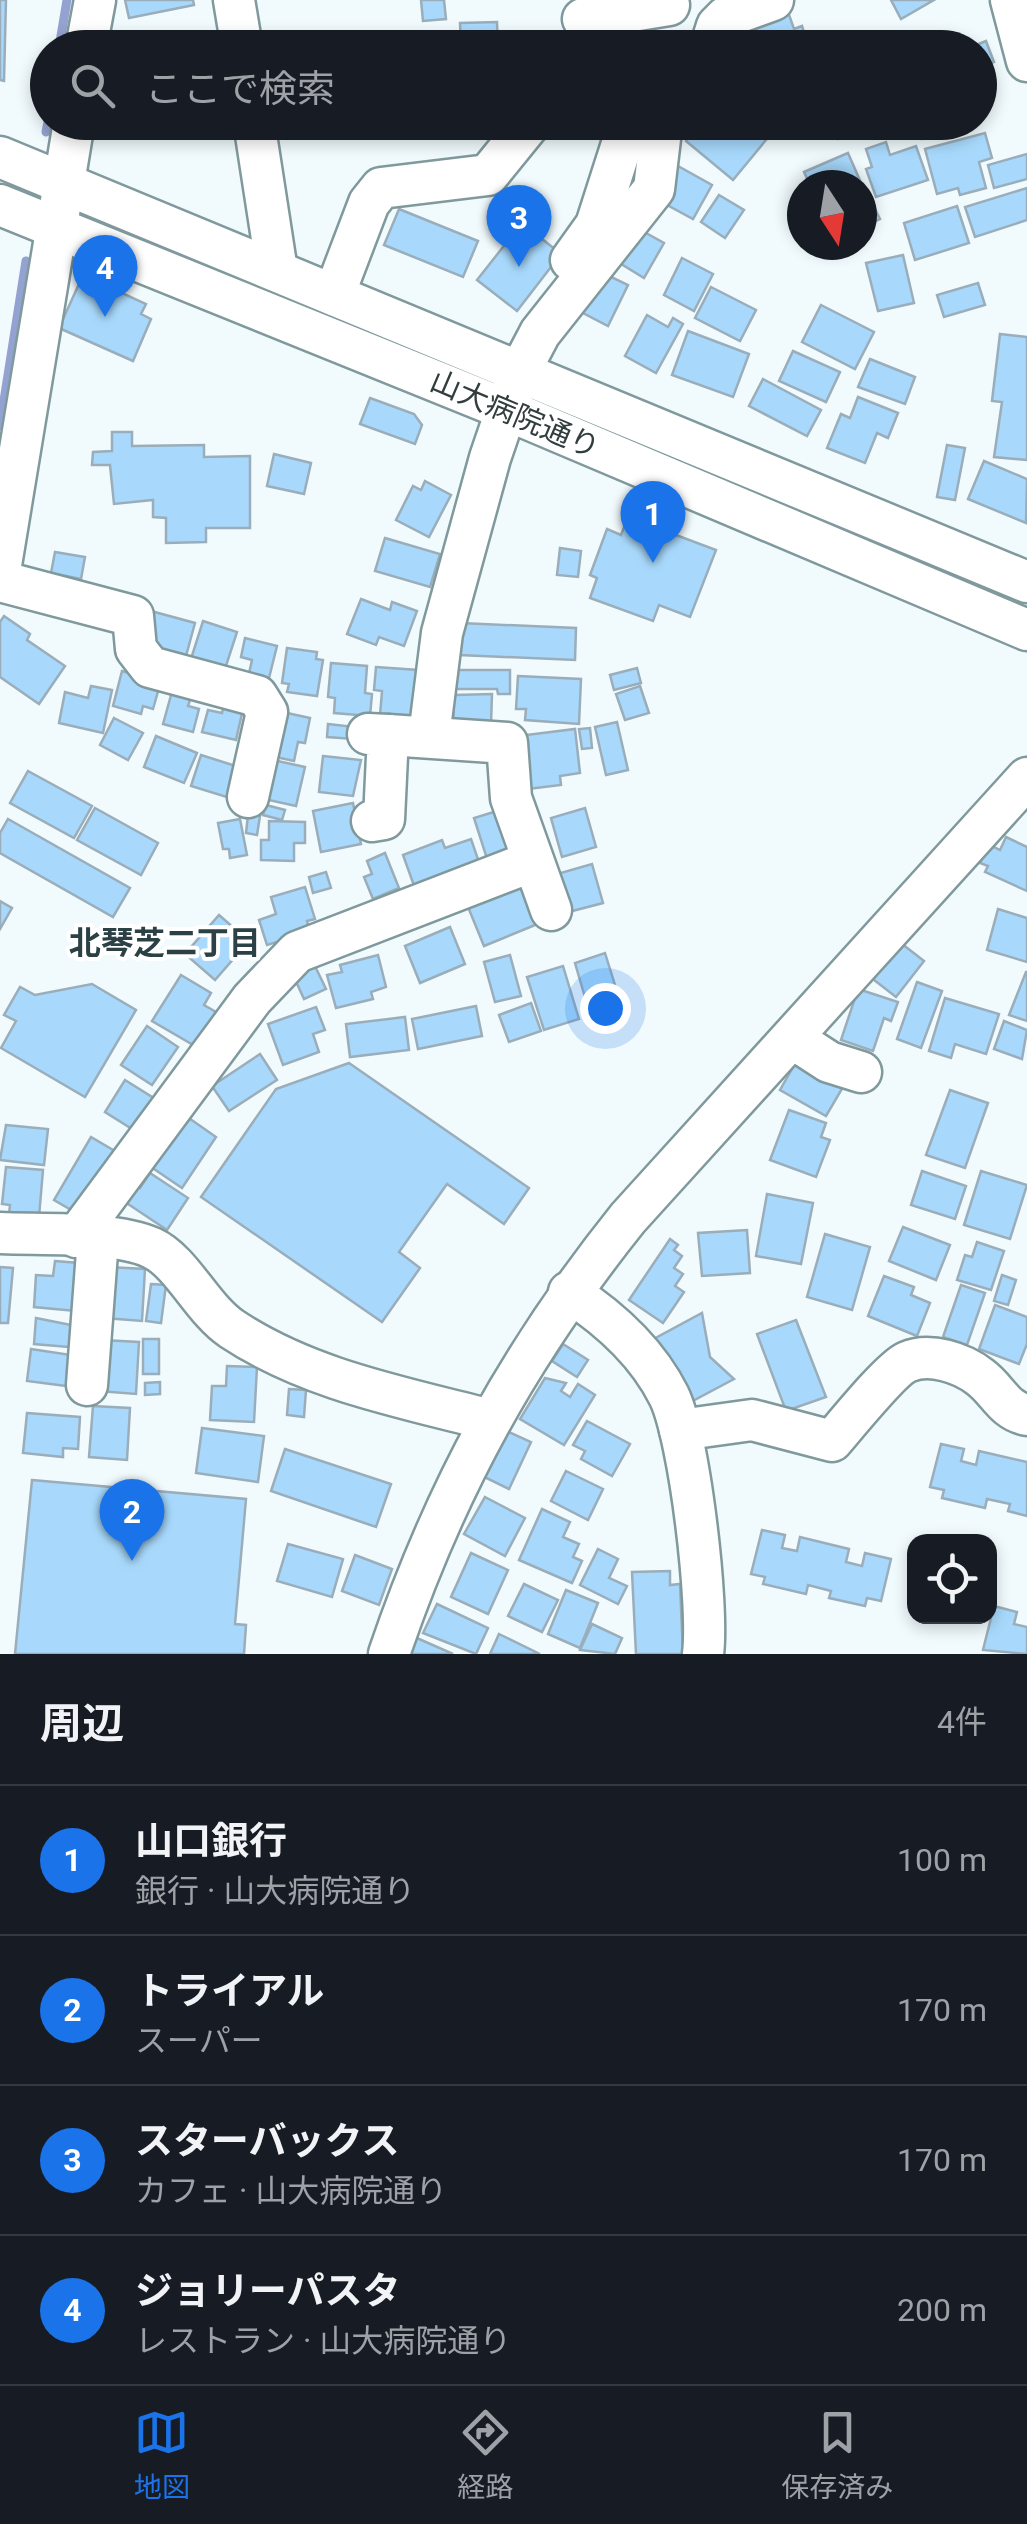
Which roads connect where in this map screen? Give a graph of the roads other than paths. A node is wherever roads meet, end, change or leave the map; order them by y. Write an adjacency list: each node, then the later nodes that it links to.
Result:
1 (94, 0): 7 (street)
2 (234, 0): 8 (street)
3 (773, 0): 10 (street)
4 (669, 2): 6 (street); 9 (street)
5 (1017, 3): 11 (street)
6 (583, 18)
7 (89, 30)
8 (239, 30)
9 (705, 30)
10 (718, 30)
11 (1027, 60)
12 (71, 140): 18 (street)
13 (257, 140): 21 (street)
14 (518, 140): 22 (street)
15 (623, 140): 23 (street)
16 (660, 140): 23 (street)
17 (0, 157): 18 (street, 山大病院通り)
18 (63, 184): 20 (street); 21 (street, 山大病院通り)
19 (0, 205): 20 (street, 山大病院通り)
20 (55, 227): 23 (street, 山大病院通り); 24 (street)
21 (277, 271): 22 (street, 山大病院通り)
22 (334, 295): 23 (street, 山大病院通り)
23 (513, 391): 26 (street, 山大病院通り); 27 (street, 山大病院通り); 28 (street)
24 (0, 571)
25 (0, 581): 30 (street)
26 (1027, 582)
27 (1027, 630)
28 (429, 736): 31 (street); 32 (street)
29 (1027, 778): 34 (street)
30 (248, 797)
31 (372, 821)
32 (534, 861): 33 (street); 37 (street)
33 (551, 910)
34 (792, 1038): 35 (street); 38 (street)
35 (861, 1072)
36 (0, 1232): 37 (street)
37 (87, 1238): 39 (street); 41 (street)
38 (568, 1292): 41 (street); 42 (street)
39 (87, 1384)
40 (1027, 1415): 42 (street)
41 (490, 1420): 43 (street)
42 (680, 1430): 44 (street)
43 (389, 1654)
44 (703, 1654)

